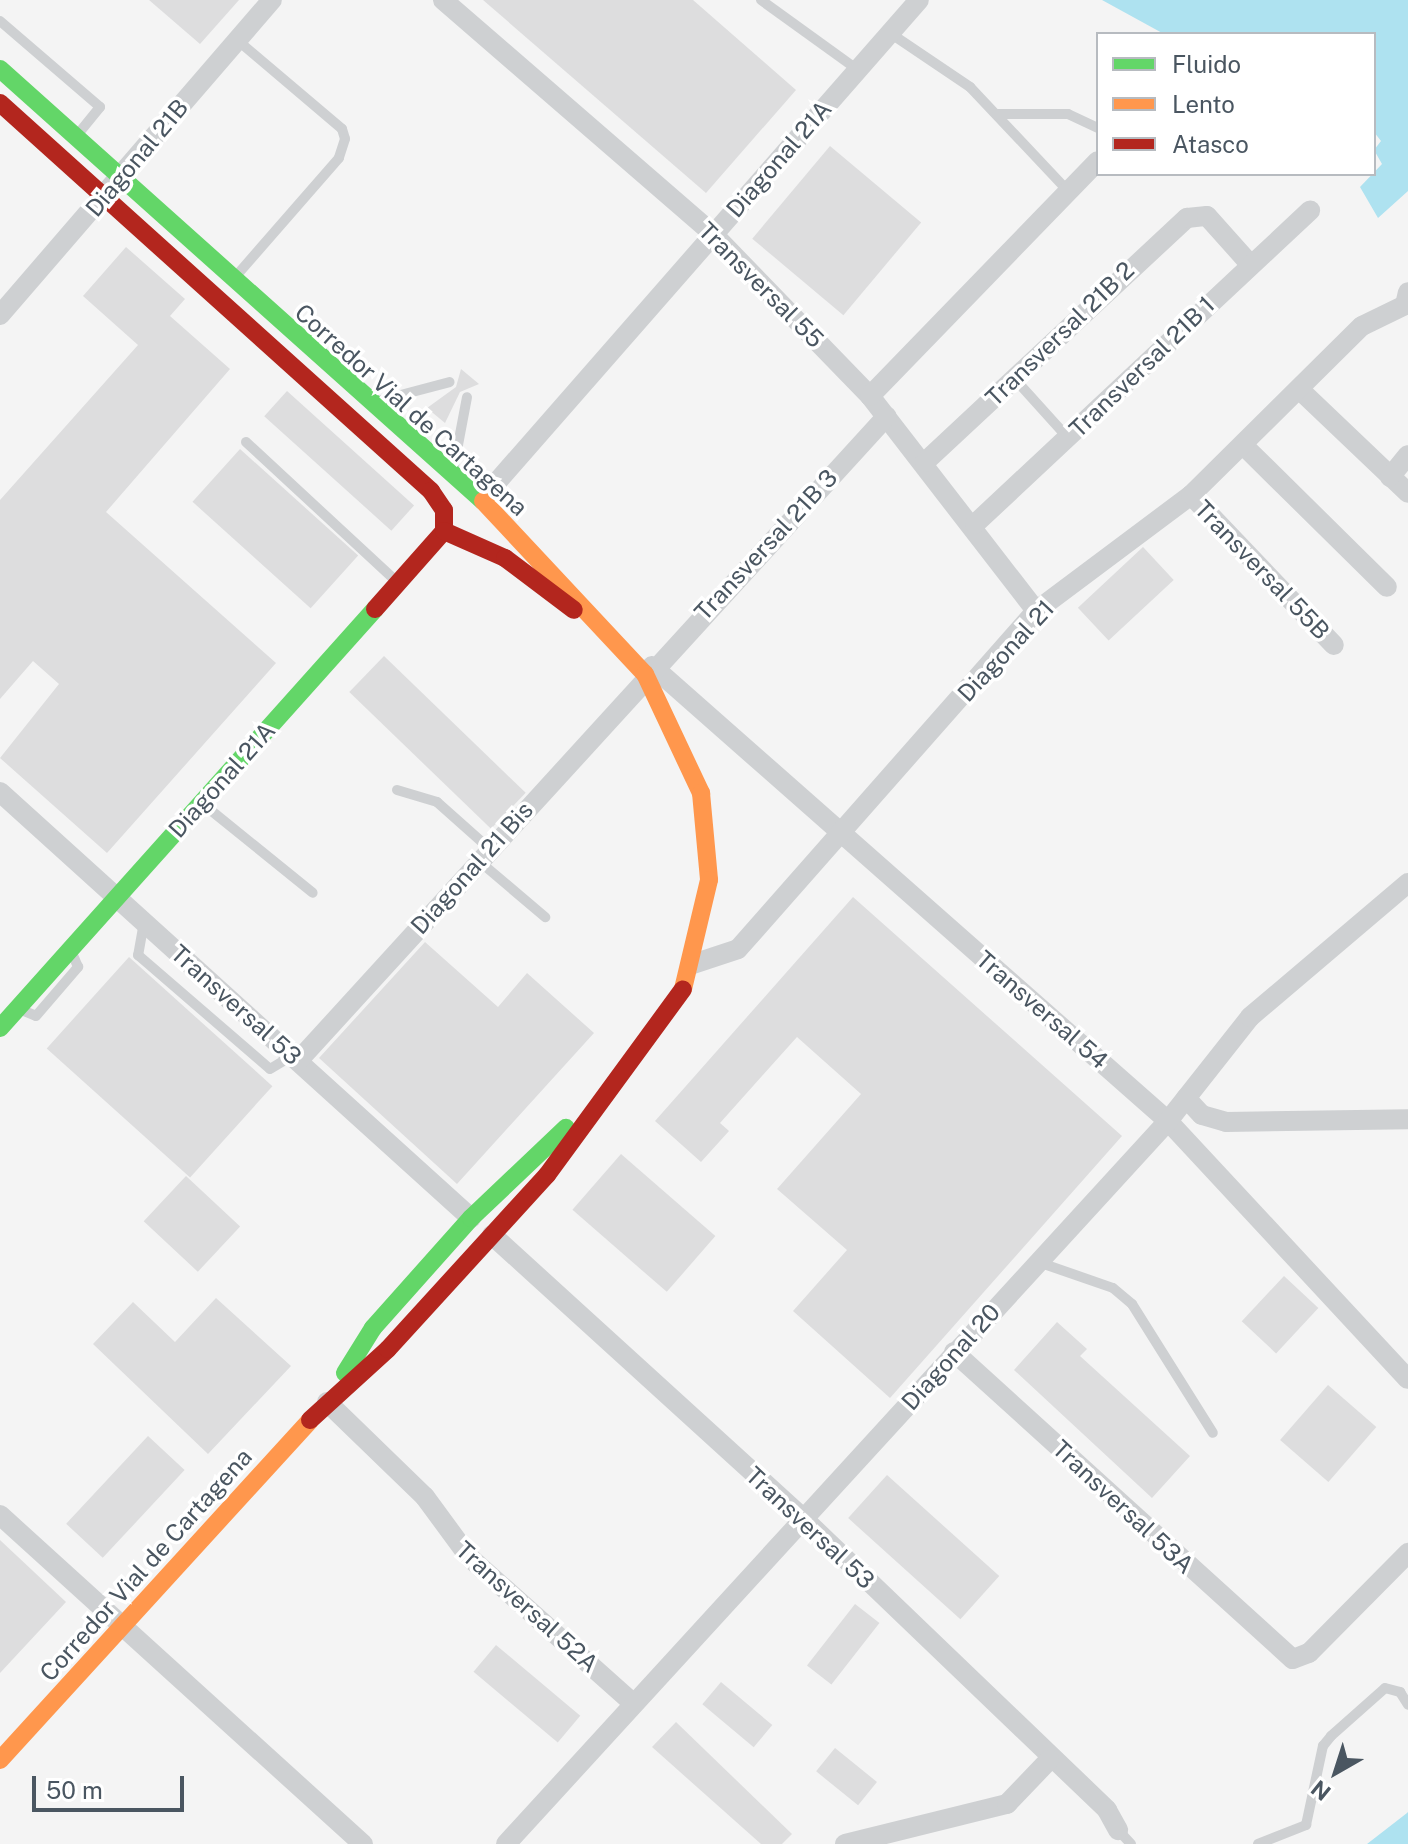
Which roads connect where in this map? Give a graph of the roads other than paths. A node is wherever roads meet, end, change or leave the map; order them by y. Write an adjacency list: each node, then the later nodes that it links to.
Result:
1 (272, 0): 7 (street, Diagonal 21B)
2 (443, 0): 19 (street, Transversal 55)
3 (761, 0): 9 (lane)
4 (919, 0): 6 (street, Diagonal 21A)
5 (0, 21): 13 (lane)
6 (890, 33): 9 (street, Diagonal 21A); 11 (lane)
7 (236, 39): 15 (street, Diagonal 21B); 21 (lane)
8 (0, 69): 13 (main road, Corredor Vial de Cartagena)
9 (858, 70): 19 (street, Diagonal 21A)
10 (3, 110): 17 (main road, Corredor Vial de Cartagena)
11 (997, 114): 12 (lane); 16 (lane)
12 (1096, 127)
13 (76, 137): 15 (main road, Corredor Vial de Cartagena)
14 (1096, 163): 16 (street)
15 (120, 180): 17 (street, Diagonal 21B); 21 (main road, Corredor Vial de Cartagena)
16 (1068, 191): 27 (street)
17 (105, 197): 23 (street, Diagonal 21B); 42 (main road, Corredor Vial de Cartagena)
18 (1310, 210): 20 (street, Transversal 21B 1)
19 (714, 235): 27 (street, Transversal 55); 40 (street, Diagonal 21A)
20 (1249, 263): 24 (street, Transversal 21B 2); 31 (street, Transversal 21B 1)
21 (232, 281): 29 (main road, Corredor Vial de Cartagena)
22 (1408, 292): 26 (street, Diagonal 21)
23 (0, 315)
24 (1014, 378): 31 (lane); 35 (street, Transversal 21B 2)
25 (450, 382): 29 (lane)
26 (1300, 390): 33 (street, Diagonal 21); 37 (street)
27 (870, 396): 30 (street, Transversal 55)
28 (467, 397): 36 (lane)
29 (369, 404): 36 (main road, Corredor Vial de Cartagena)
30 (887, 416): 35 (street, Transversal 55); 48 (street, Transversal 21B 3)
31 (1068, 438): 41 (street, Transversal 21B 1)
32 (246, 442): 43 (lane)
33 (1243, 445): 39 (street, Diagonal 21); 44 (street)
34 (1408, 455): 37 (street)
35 (925, 462): 41 (street, Transversal 55)
36 (452, 476): 40 (main road, Corredor Vial de Cartagena)
37 (1390, 477): 38 (street)
38 (1408, 493)
39 (1191, 495): 45 (street, Diagonal 21); 47 (street, Transversal 55B)
40 (482, 499): 46 (main road, Corredor Vial de Cartagena)
41 (975, 524): 45 (street, Transversal 55)
42 (444, 531): 43 (main road, Diagonal 21A); 46 (main road)
43 (398, 583): 51 (main road, Diagonal 21A)
44 (1387, 587)
45 (1036, 611): 52 (street, Diagonal 21)
46 (615, 641): 48 (main road, Corredor Vial de Cartagena)
47 (1334, 645)
48 (649, 670): 52 (street, Transversal 54); 53 (street, Diagonal 21 Bis); 59 (main road, Corredor Vial de Cartagena)
49 (397, 790): 53 (lane)
50 (0, 792): 56 (street, Transversal 53)
51 (202, 803): 55 (lane); 56 (main road, Diagonal 21A)
52 (842, 834): 59 (street, Diagonal 21); 65 (street, Transversal 54)
53 (485, 855): 57 (lane); 61 (street, Diagonal 21 Bis)
54 (1408, 883): 62 (street, Diagonal 20)
55 (313, 893)
56 (117, 897): 58 (street, Transversal 53); 60 (main road, Diagonal 21A)
57 (545, 917)
58 (144, 922): 61 (street, Transversal 53); 61 (lane)
59 (693, 964): 63 (main road, Corredor Vial de Cartagena)
60 (0, 1028)
61 (295, 1058): 66 (street, Transversal 53)
62 (1186, 1098): 64 (street); 65 (street, Diagonal 20)
63 (600, 1100): 66 (main road, Corredor Vial de Cartagena); 67 (main road, Corredor Vial de Cartagena)
64 (1408, 1119)
65 (1168, 1121): 68 (street, Diagonal 20); 70 (street, Transversal 54)
66 (471, 1218): 71 (main road, Corredor Vial de Cartagena)
67 (492, 1235): 71 (main road, Corredor Vial de Cartagena); 74 (street, Transversal 53)
68 (1038, 1262): 69 (street, Diagonal 20); 72 (lane)
69 (954, 1352): 74 (street, Diagonal 20); 75 (street, Transversal 53A)
70 (1408, 1379)
71 (327, 1402): 76 (main road, Corredor Vial de Cartagena); 77 (street, Transversal 52A)
72 (1213, 1433)
73 (0, 1515): 76 (street)
74 (806, 1521): 77 (street, Diagonal 20); 80 (street, Transversal 53)
75 (1408, 1553)
76 (121, 1624): 79 (main road, Corredor Vial de Cartagena); 82 (street)
77 (633, 1703): 83 (street, Diagonal 20)
78 (1408, 1705): 85 (lane)
79 (0, 1760)
80 (1049, 1760): 81 (street, Transversal 53); 84 (street)
81 (1119, 1841)
82 (363, 1844)
83 (506, 1844)
84 (845, 1844)
85 (1258, 1844)

